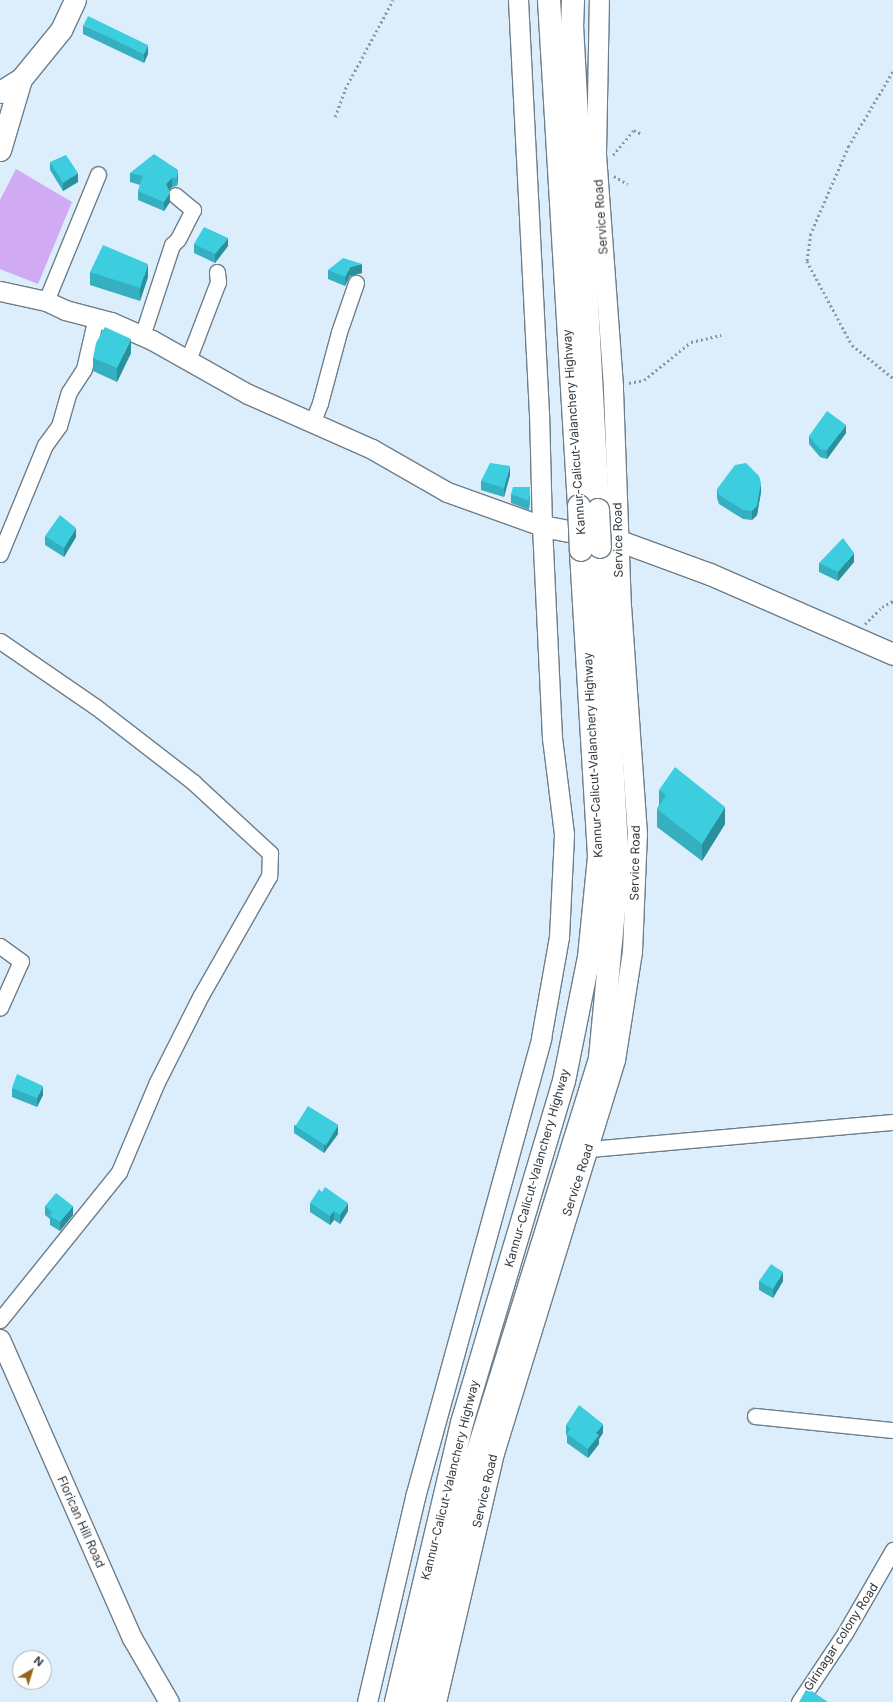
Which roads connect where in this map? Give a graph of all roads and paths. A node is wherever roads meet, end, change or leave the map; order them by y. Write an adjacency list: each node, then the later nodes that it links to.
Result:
1 (75, 0): 8 (main road)
2 (393, 0): 10 (path)
3 (518, 0): 28 (street)
4 (549, 0): 27 (highway, Kannur-Calicut-Valanchery Highway)
5 (573, 0): 27 (highway)
6 (599, 0): 13 (street, Service Road)
7 (893, 72): 24 (path)
8 (22, 79): 9 (main road); 12 (main road)
9 (0, 92)
10 (335, 117)
11 (642, 134): 13 (path)
12 (0, 150)
13 (598, 168): 25 (street, Service Road)
14 (98, 174): 19 (street)
15 (176, 195): 22 (street)
16 (217, 272): 23 (street)
17 (356, 283): 26 (street)
18 (0, 291): 19 (street)
19 (46, 301): 20 (street)
20 (96, 317): 22 (street); 30 (street)
21 (721, 335): 25 (path)
22 (142, 336): 23 (street)
23 (188, 360): 26 (street)
24 (893, 378)
25 (613, 386): 29 (street, Service Road)
26 (312, 423): 28 (street)
27 (589, 508): 29 (highway, Kannur-Calicut-Valanchery Highway, bridge)
28 (542, 526): 29 (main road); 45 (street)
29 (600, 546): 32 (main road); 38 (street, Service Road); 46 (highway, Kannur-Calicut-Valanchery Highway); 47 (highway)
30 (0, 554)
31 (893, 601): 32 (path)
32 (853, 636): 34 (main road)
33 (0, 640): 39 (street)
34 (893, 654)
35 (0, 946): 36 (street)
36 (0, 1008)
37 (893, 1122): 38 (street)
38 (589, 1149): 48 (street, Service Road)
39 (0, 1320)
40 (0, 1339): 44 (street, Florican Hill Road)
41 (755, 1416): 42 (street)
42 (893, 1430)
43 (893, 1550): 49 (street, Girinagar colony Road)
44 (169, 1702)
45 (367, 1702)
46 (396, 1702)
47 (418, 1702)
48 (436, 1702)
49 (799, 1702)

